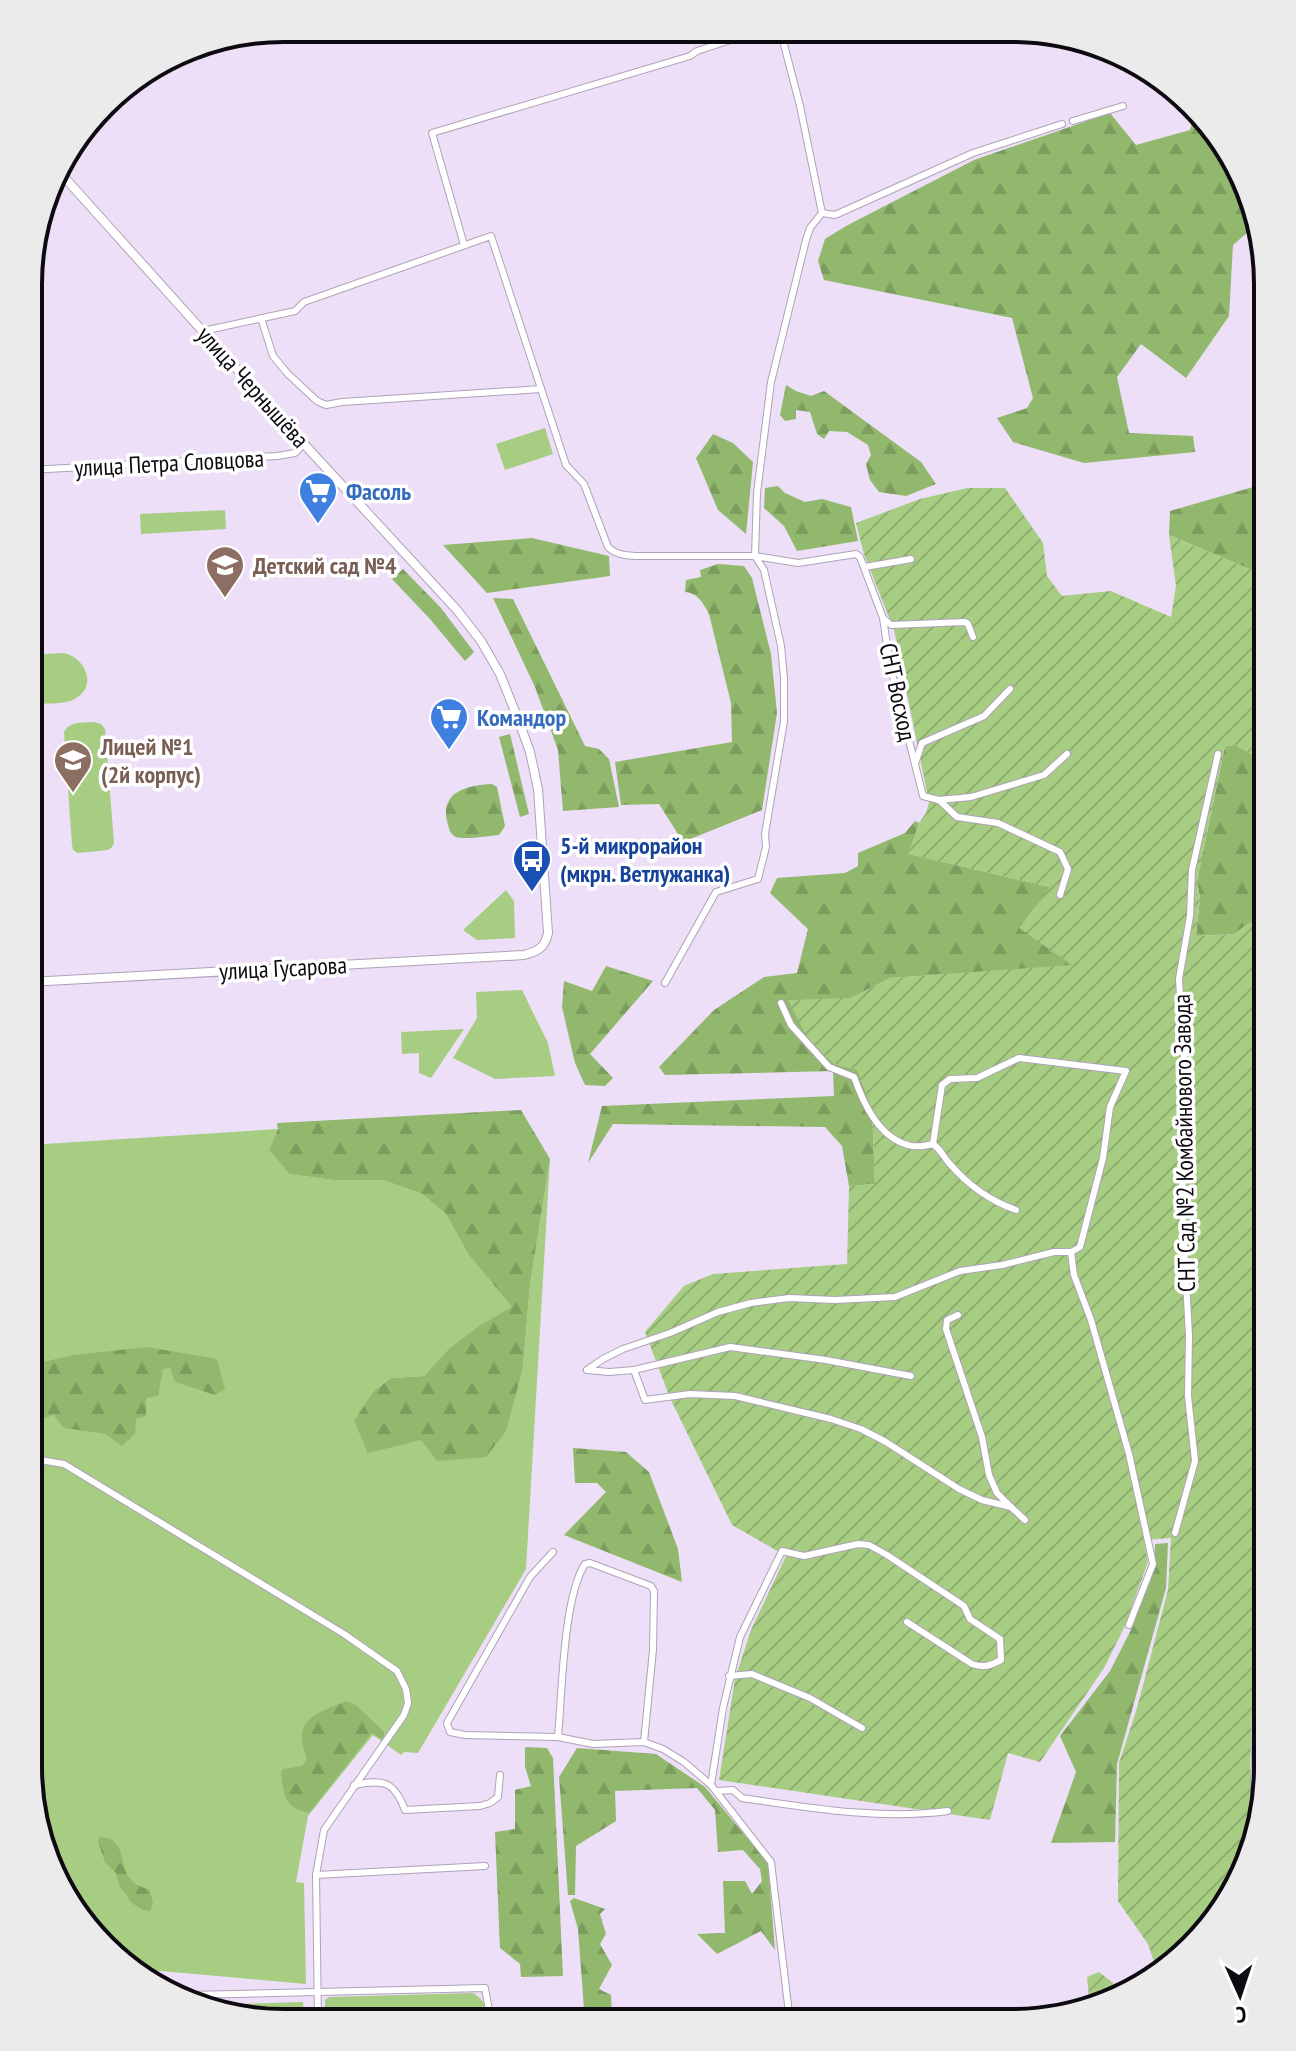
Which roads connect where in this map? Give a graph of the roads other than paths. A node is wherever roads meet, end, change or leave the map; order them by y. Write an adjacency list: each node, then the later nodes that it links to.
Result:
1 (724, 42): 8 (street)
2 (783, 42): 7 (street)
3 (1123, 106): 4 (street)
4 (1073, 121)
5 (1062, 124): 7 (street)
6 (66, 179): 10 (street, улица Чернышёва)
7 (822, 213): 14 (street)
8 (464, 245): 9 (street); 11 (street)
9 (261, 318): 10 (street); 11 (street)
10 (203, 331): 12 (street, улица Чернышёва)
11 (541, 389): 14 (street)
12 (304, 444): 13 (street, улица Петра Словцова); 25 (street, улица Чернышёва)
13 (42, 469)
14 (755, 556): 16 (street); 27 (street)
15 (911, 559): 16 (street)
16 (865, 567): 17 (street, СНТ Восход)
17 (883, 618): 18 (street, СНТ Восход); 22 (street, СНТ Восход)
18 (973, 637)
19 (1010, 689): 22 (street, СНТ Восход)
20 (1067, 754): 23 (street)
21 (1218, 754): 38 (street, СНТ Сад №2 Комбайнового Завода)
22 (915, 765): 23 (street, СНТ Восход)
23 (939, 800): 24 (street, СНТ Восход)
24 (1060, 895)
25 (536, 952): 26 (street, улица Гусарова)
26 (42, 981)
27 (665, 983)
28 (781, 1003): 29 (street)
29 (933, 1144): 30 (street); 31 (street)
30 (1016, 1210)
31 (1071, 1252): 33 (street); 41 (street)
32 (958, 1315): 36 (street)
33 (634, 1370): 34 (street); 36 (street)
34 (911, 1376)
35 (42, 1460): 47 (street)
36 (1011, 1507): 37 (street)
37 (1025, 1520)
38 (1175, 1533)
39 (553, 1552): 44 (street)
40 (907, 1622): 42 (street)
41 (1129, 1625)
42 (729, 1676): 43 (street); 48 (street)
43 (862, 1728)
44 (558, 1737): 45 (street); 45 (street)
45 (644, 1742): 48 (street)
46 (500, 1775): 47 (street)
47 (354, 1785): 51 (street)
48 (714, 1788): 49 (street); 56 (street)
49 (948, 1811)
50 (485, 1866): 51 (street)
51 (316, 1875): 52 (street)
52 (317, 1992): 53 (street); 54 (street); 55 (street)
53 (203, 1995)
54 (318, 2009)
55 (489, 2009)
56 (788, 2009)

